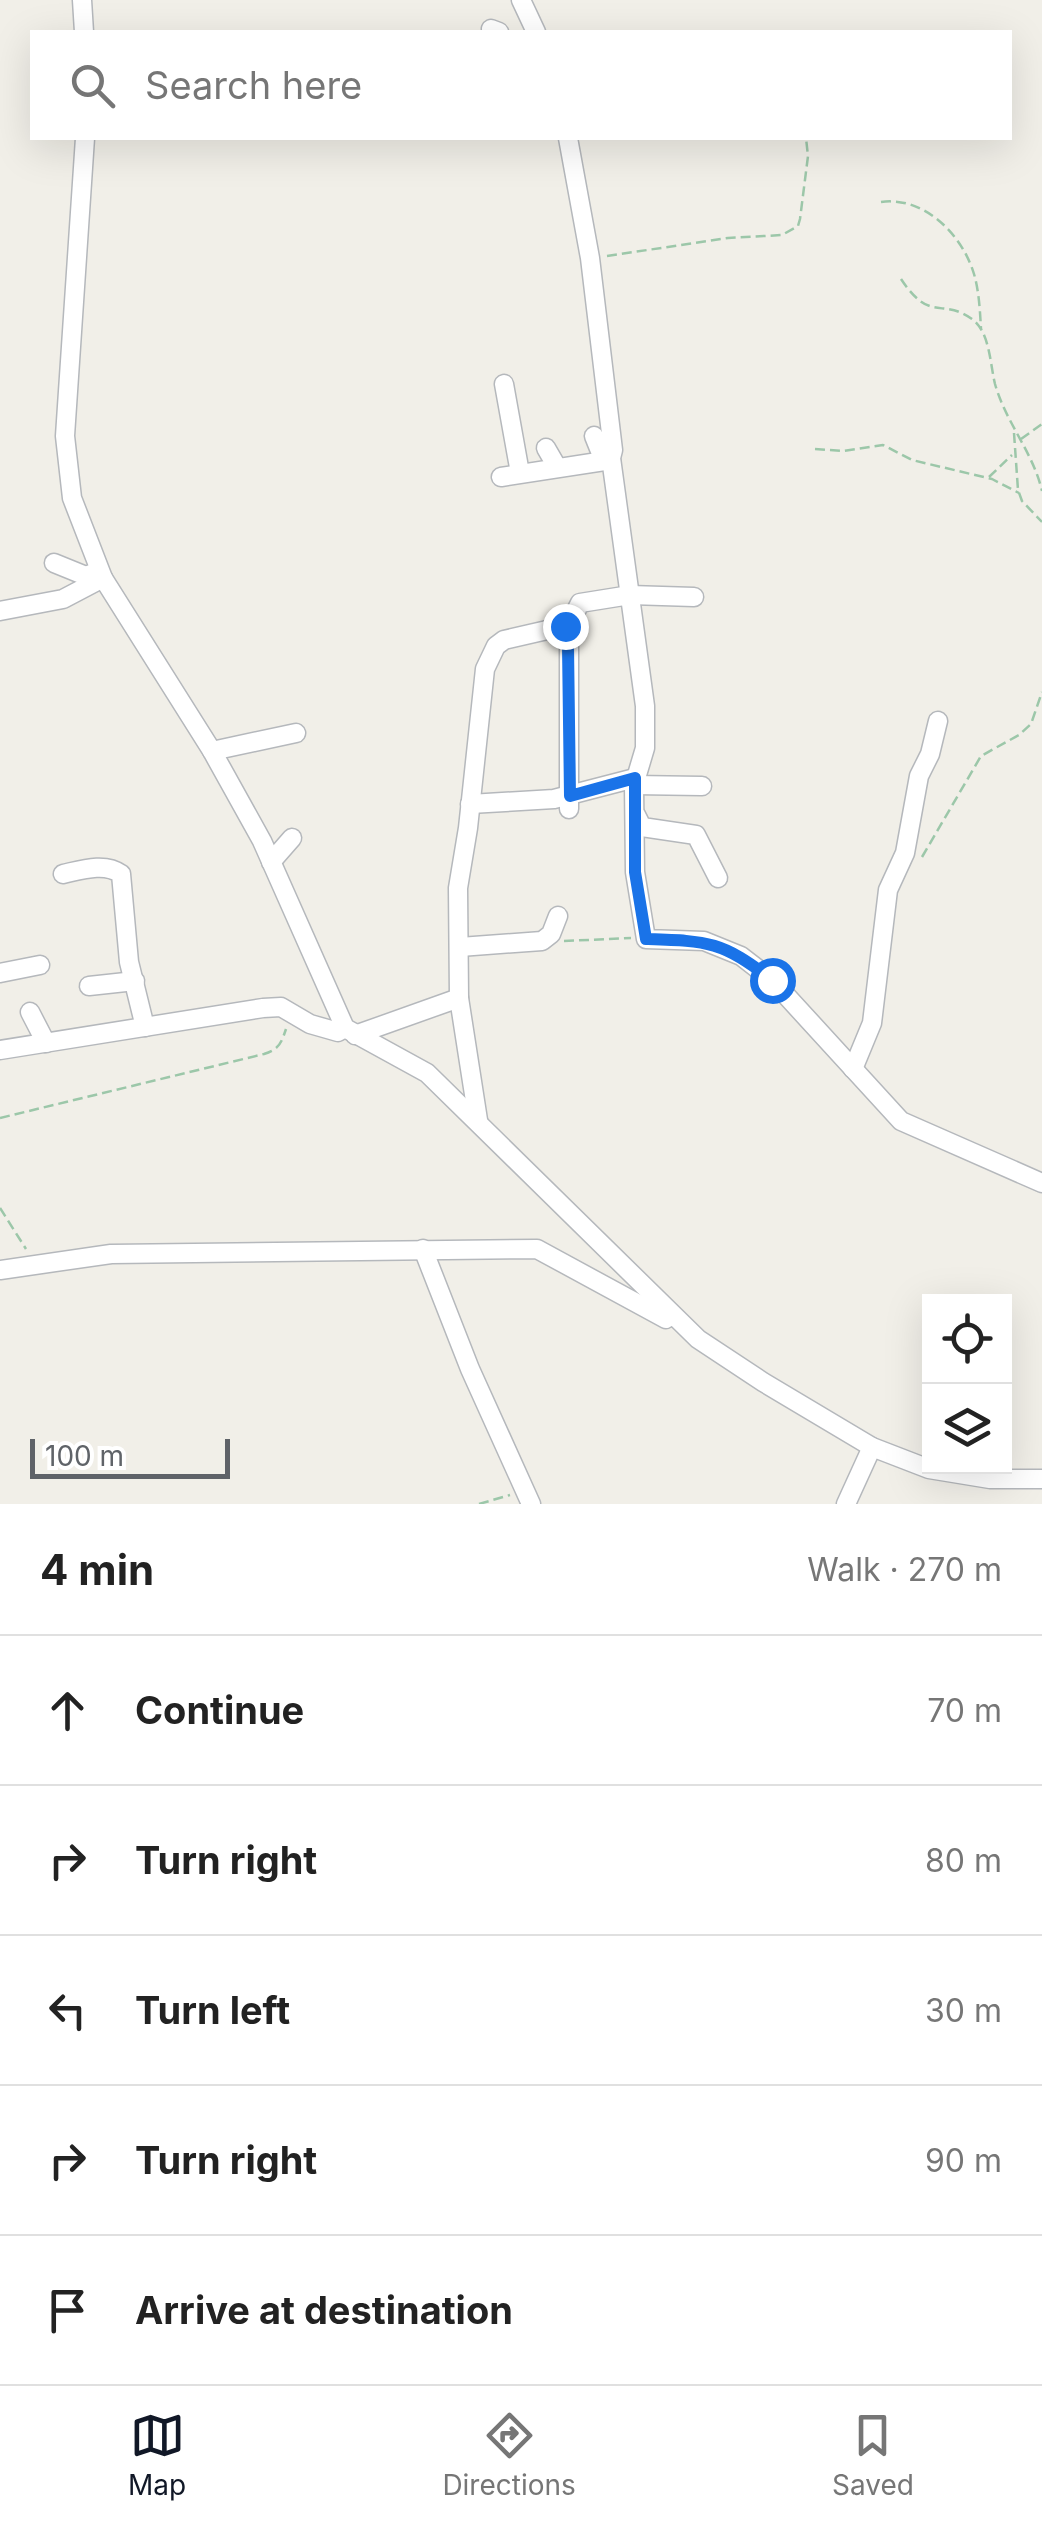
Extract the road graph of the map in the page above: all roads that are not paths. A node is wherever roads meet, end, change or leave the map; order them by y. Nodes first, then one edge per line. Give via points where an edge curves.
1 (82, 0) edge
2 (521, 0) edge
3 (84, 30) edge
4 (535, 30) edge
5 (84, 140) edge
6 (568, 140) edge
7 (504, 384) dead end
8 (594, 436) dead end
9 (546, 448) dead end
10 (608, 460) junction
11 (557, 468) junction
12 (54, 563) dead end
13 (101, 574) junction
14 (630, 595) junction
15 (694, 597) dead end
16 (0, 611) edge
17 (565, 626) junction
18 (938, 721) dead end
19 (296, 733) dead end
20 (212, 751) junction
21 (635, 782) junction
22 (702, 786) dead end
23 (569, 802) junction
24 (470, 804) junction
25 (636, 814) junction
26 (292, 838) dead end
27 (272, 862) junction
28 (63, 874) dead end
29 (718, 878) dead end
30 (558, 916) dead end
31 (460, 947) junction
32 (40, 965) dead end
33 (0, 972) edge
34 (135, 981) junction
35 (90, 986) dead end
36 (460, 998) junction
37 (30, 1012) dead end
38 (145, 1027) junction
39 (350, 1031) junction
40 (46, 1043) junction
41 (0, 1050) edge
42 (853, 1069) junction
43 (478, 1120) junction
44 (1042, 1183) edge
45 (423, 1249) junction
46 (0, 1270) edge
47 (698, 1339) junction
48 (872, 1447) junction
49 (1042, 1479) edge
50 (529, 1499) edge
51 (846, 1504) edge

1 - 3 street
2 - 4 street
5 - 13 street via 66,468
6 - 10 street via 614,450
7 - 11 street via 511,475
8 - 10 street
9 - 11 street
10 - 11 street
10 - 14 street
12 - 13 street via 86,576
13 - 16 street via 63,599
13 - 20 street
14 - 15 street
14 - 17 street via 580,603
14 - 21 street via 645,706 646,748
17 - 23 street
17 - 24 street via 496,646 485,669
18 - 42 street via 919,776 905,853 888,890 872,1024
19 - 20 street
20 - 27 street
21 - 22 street
21 - 23 street
21 - 25 street
23 - 24 street
24 - 31 street via 458,888
25 - 29 street via 642,827 696,834
25 - 42 street via 635,872 646,938 704,941 741,956 772,980
26 - 27 street
27 - 39 street
28 - 34 street via 92,868 120,874
30 - 31 street via 548,938 534,943
31 - 36 street
32 - 33 street
34 - 35 street
34 - 38 street
36 - 39 street
36 - 43 street
37 - 40 street
38 - 39 street via 281,1007 310,1024
38 - 40 street
39 - 43 street via 427,1073
40 - 41 street
42 - 44 street via 901,1121
43 - 47 street
45 - 46 street via 111,1254
45 - 47 street via 537,1250
45 - 50 street
47 - 48 street
48 - 49 street via 929,1469
48 - 51 street

